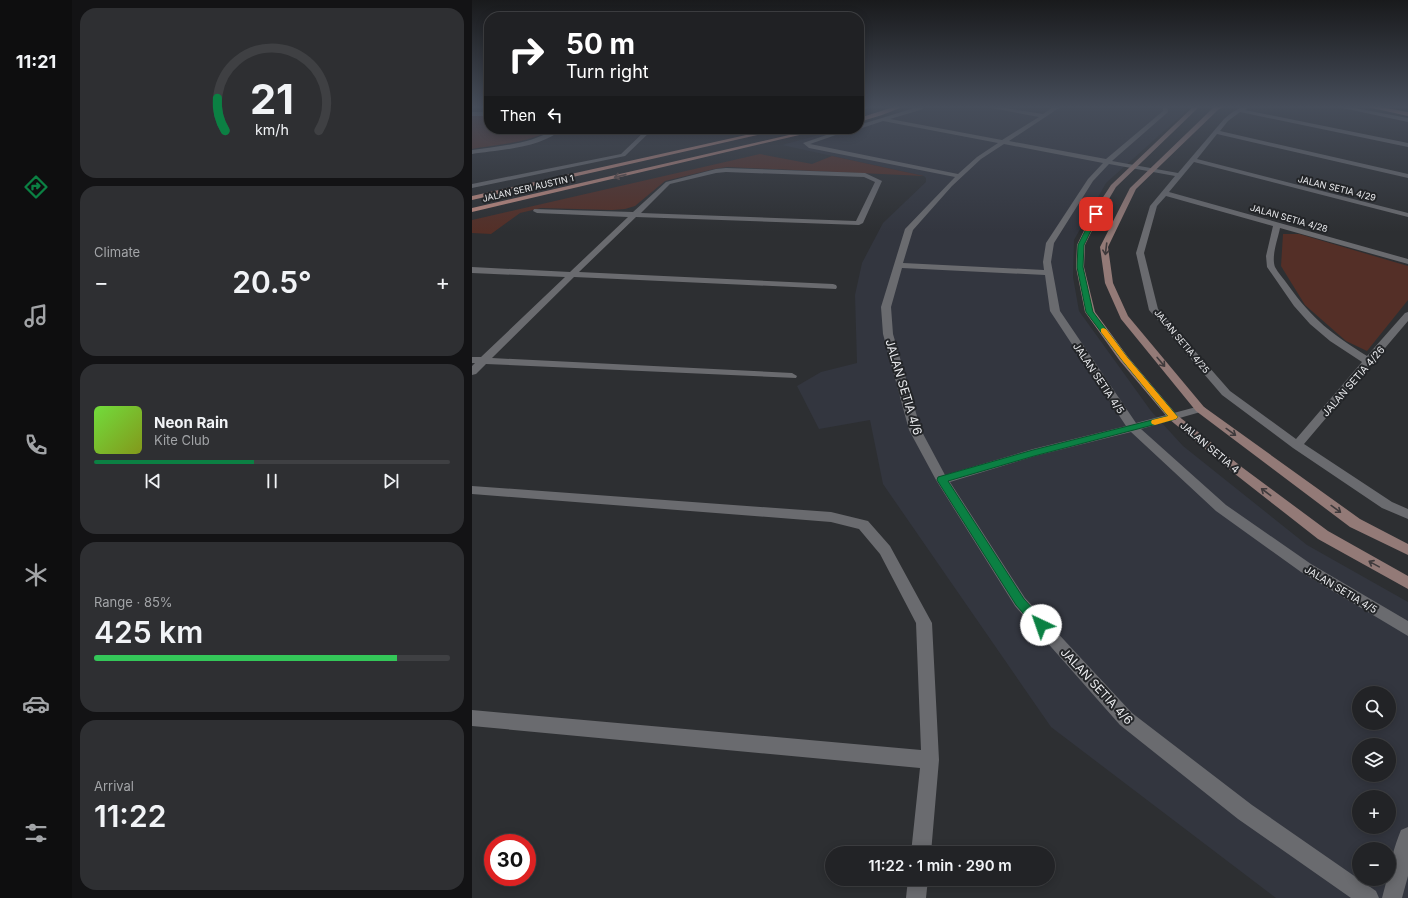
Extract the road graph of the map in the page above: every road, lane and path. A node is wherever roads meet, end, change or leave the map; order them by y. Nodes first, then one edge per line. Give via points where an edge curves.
1 (493, 148) edge
2 (631, 148) edge
3 (696, 148) edge
4 (740, 148) edge
5 (818, 148) edge
6 (995, 148) edge
7 (1036, 148) edge
8 (1123, 148) edge
9 (1153, 148) edge
10 (1174, 148) edge
11 (1203, 148) edge
12 (1285, 148) edge
13 (472, 152) edge
14 (1193, 160) junction
15 (1108, 161) junction
16 (1134, 166) junction
17 (1152, 169) junction
18 (1180, 175) junction
19 (959, 176) junction
20 (1408, 176) edge
21 (472, 186) edge
22 (1164, 193) junction
23 (472, 198) edge
24 (472, 210) edge
25 (537, 211) dead end
26 (636, 214) junction
27 (1408, 215) edge
28 (1277, 225) junction
29 (1408, 262) edge
30 (899, 265) junction
31 (472, 270) edge
32 (1049, 272) junction
33 (572, 275) junction
34 (834, 287) dead end
35 (1408, 315) edge
36 (472, 360) edge
37 (484, 360) junction
38 (1370, 362) junction
39 (472, 372) edge
40 (792, 376) dead end
41 (1200, 409) junction
42 (1173, 417) junction
43 (1133, 428) junction
44 (1297, 445) junction
45 (942, 480) junction
46 (472, 490) edge
47 (1408, 514) edge
48 (1408, 550) edge
49 (1408, 583) edge
50 (1408, 629) edge
51 (472, 718) edge
52 (930, 760) junction
53 (1408, 836) edge
54 (922, 846) edge
55 (917, 886) edge
56 (916, 898) edge
57 (1370, 898) edge
58 (1392, 898) edge

1 - 13 street
2 - 21 street via 623,155
3 - 23 main road, JALAN SERI AUSTIN 1
4 -> 24 main road, JALAN SERI AUSTIN 1
5 - 19 street
6 - 19 street
7 - 15 street
8 - 15 street, JALAN SETIA 4/5
9 - 16 street, JALAN SETIA 4
10 - 17 street
11 - 14 street, JALAN SETIA 4/25
12 - 20 street
14 - 18 street, JALAN SETIA 4/25
14 - 27 street, JALAN SETIA 4/29
15 - 16 street
15 - 32 street, JALAN SETIA 4/5 via 1090,180 1050,243 1047,262
16 - 17 street
16 - 42 street, JALAN SETIA 4 via 1113,186 1096,214 1081,245 1080,267 1090,312 1124,359
17 - 18 street
17 -> 41 street via 1133,188 1104,247 1109,283 1124,317
18 - 22 street, JALAN SETIA 4/25
19 - 30 street via 909,229
22 - 28 street, JALAN SETIA 4/28
22 - 44 street, JALAN SETIA 4/25 via 1154,206 1140,254 1154,310 1226,393
25 - 26 street
26 - 26 street via 859,223 879,181 865,175 716,171 668,183
26 - 33 street
28 - 29 street, JALAN SETIA 4/28
28 - 38 street via 1270,256 1271,267 1313,322 1333,339
30 - 32 street
30 - 45 street, JALAN SETIA 4/6 via 886,306 888,334 915,430
31 - 33 street
32 - 43 street, JALAN SETIA 4/5 via 1055,311
33 - 34 street
33 - 37 street
35 - 38 street, JALAN SETIA 4/26
36 - 37 street
37 - 39 street
37 - 40 street
38 - 44 street, JALAN SETIA 4/26
41 - 42 street
41 -> 48 street via 1355,523
42 - 43 street
49 -> 42 street, JALAN SETIA 4 via 1323,535
43 - 45 street
43 - 50 street, JALAN SETIA 4/5 via 1221,508 1306,568
44 - 47 street, JALAN SETIA 4/25 via 1387,506
45 - 57 street, JALAN SETIA 4/6 via 1020,602 1126,719 1245,812
46 - 52 street via 831,517 863,525 885,550 924,623
51 - 52 street
52 - 54 street
53 - 58 street
55 - 56 street

